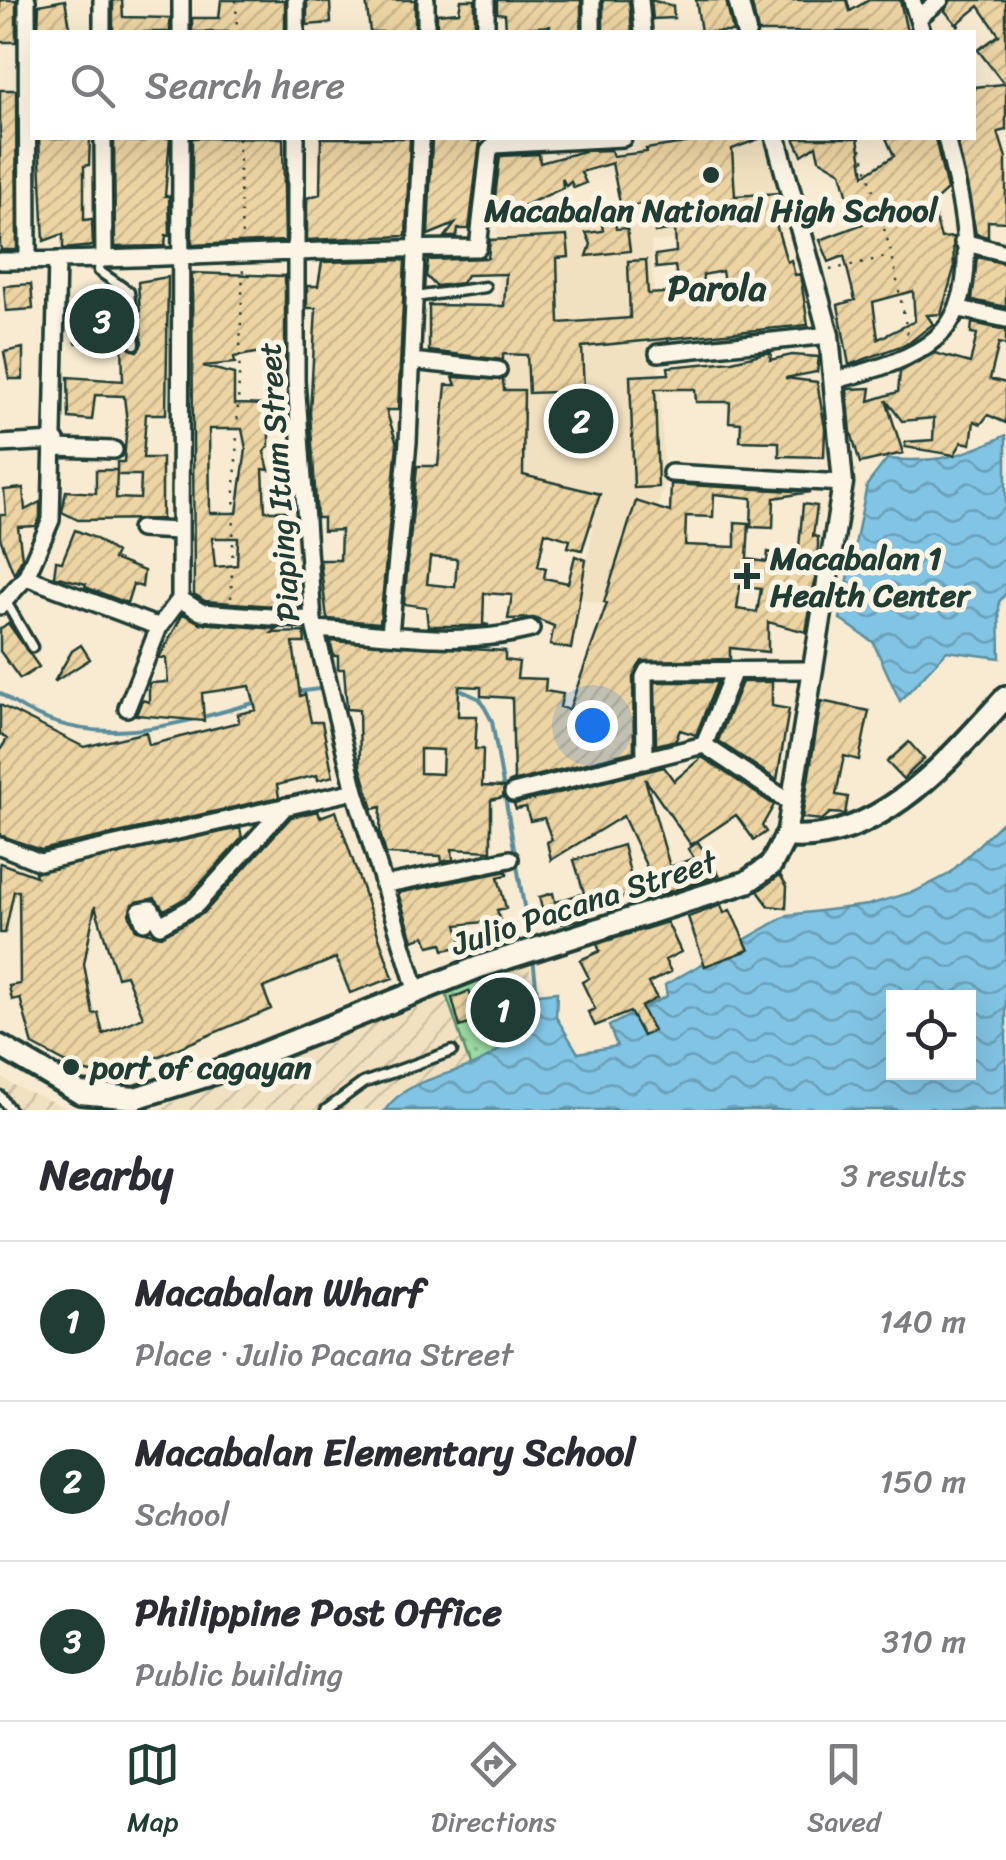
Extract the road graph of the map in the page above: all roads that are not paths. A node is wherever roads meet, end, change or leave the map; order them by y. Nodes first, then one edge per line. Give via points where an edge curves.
1 (27, 0) edge
2 (102, 0) edge
3 (181, 0) edge
4 (296, 0) edge
5 (426, 0) edge
6 (486, 0) edge
7 (592, 0) edge
8 (640, 0) edge
9 (738, 0) edge
10 (912, 0) edge
11 (940, 0) edge
12 (920, 26) edge
13 (102, 30) edge
14 (181, 30) edge
15 (296, 30) edge
16 (426, 30) edge
17 (486, 30) edge
18 (592, 30) edge
19 (642, 30) edge
20 (746, 30) edge
21 (30, 75) edge
22 (103, 140) edge
23 (181, 140) edge
24 (296, 140) edge
25 (420, 140) edge
26 (553, 140) edge
27 (777, 140) edge
28 (946, 140) edge
29 (489, 144) edge
30 (963, 242) junction
31 (415, 245) junction
32 (1006, 253) edge
33 (296, 255) junction
34 (180, 256) junction
35 (102, 258) junction
36 (56, 260) junction
37 (0, 261) edge
38 (28, 261) junction
39 (485, 287) dead end
40 (415, 298) junction
41 (960, 309) junction
42 (1006, 319) edge
43 (829, 335) junction
44 (135, 344) dead end
45 (658, 354) dead end
46 (411, 360) junction
47 (498, 370) dead end
48 (836, 380) junction
49 (0, 444) edge
50 (56, 444) junction
51 (114, 450) dead end
52 (671, 473) dead end
53 (843, 483) junction
54 (140, 529) dead end
55 (178, 531) junction
56 (26, 577) junction
57 (180, 599) junction
58 (3, 604) edge
59 (314, 624) junction
60 (159, 627) junction
61 (531, 630) dead end
62 (390, 634) junction
63 (32, 647) dead end
64 (813, 670) junction
65 (733, 673) junction
66 (1006, 698) edge
67 (128, 708) dead end
68 (704, 746) junction
69 (645, 761) junction
70 (355, 791) junction
71 (513, 793) dead end
72 (791, 802) junction
73 (287, 805) junction
74 (786, 836) junction
75 (0, 846) edge
76 (510, 859) dead end
77 (382, 885) junction
78 (144, 922) dead end
79 (416, 989) junction
80 (0, 1046) edge
81 (452, 1051) dead end
82 (0, 1096) edge
83 (10, 1110) edge
84 (326, 1110) edge

1 - 21 street
2 - 13 street
3 - 14 street
4 - 15 street
5 - 16 street
6 - 17 street
7 - 18 street
8 - 19 street
9 - 20 street
10 - 12 street
11 - 12 street
21 - 38 street
22 - 35 street
23 - 34 street
24 - 33 street, Piaping Itum Street
25 - 31 street
26 - 29 street
27 - 43 street
28 - 30 street
29 - 31 street via 480,247
30 - 32 street
30 - 41 street
31 - 33 street
31 - 40 street
33 - 34 street
33 - 59 street, Piaping Itum Street via 296,380
34 - 35 street
34 - 55 street
35 - 36 street
35 - 44 lane via 104,279 130,292
36 - 38 street
36 - 50 street
37 - 38 street
39 - 40 lane
40 - 46 street
41 - 42 street
41 - 48 street via 936,339 912,354
43 - 45 street
43 - 48 street
46 - 47 street
46 - 62 street
48 - 53 street
49 - 50 street
50 - 51 street
50 - 56 street via 52,520
52 - 53 street
53 - 64 street
54 - 55 street
55 - 57 street
56 - 58 street
56 - 60 street
57 - 59 street via 201,612
57 - 60 street
58 - 63 lane
59 - 62 street
59 - 70 street, Piaping Itum Street
60 - 67 street
61 - 62 street via 480,639
64 - 65 street
64 - 72 street
65 - 68 street
65 - 69 street via 647,671
66 - 74 main road via 884,812 831,834
68 - 69 street
68 - 72 street
69 - 71 street
70 - 73 street
70 - 77 street, Piaping Itum Street
72 - 74 street
73 - 75 street via 40,862
73 - 78 street via 196,905 160,925 151,910 140,911
74 - 79 main road, Julio Pacana Street via 770,865 732,888
76 - 77 street
77 - 79 street, Piaping Itum Street
79 - 80 main road, Julio Pacana Street via 206,1076 135,1098 80,1092
81 - 84 lane via 363,1083
82 - 83 lane

